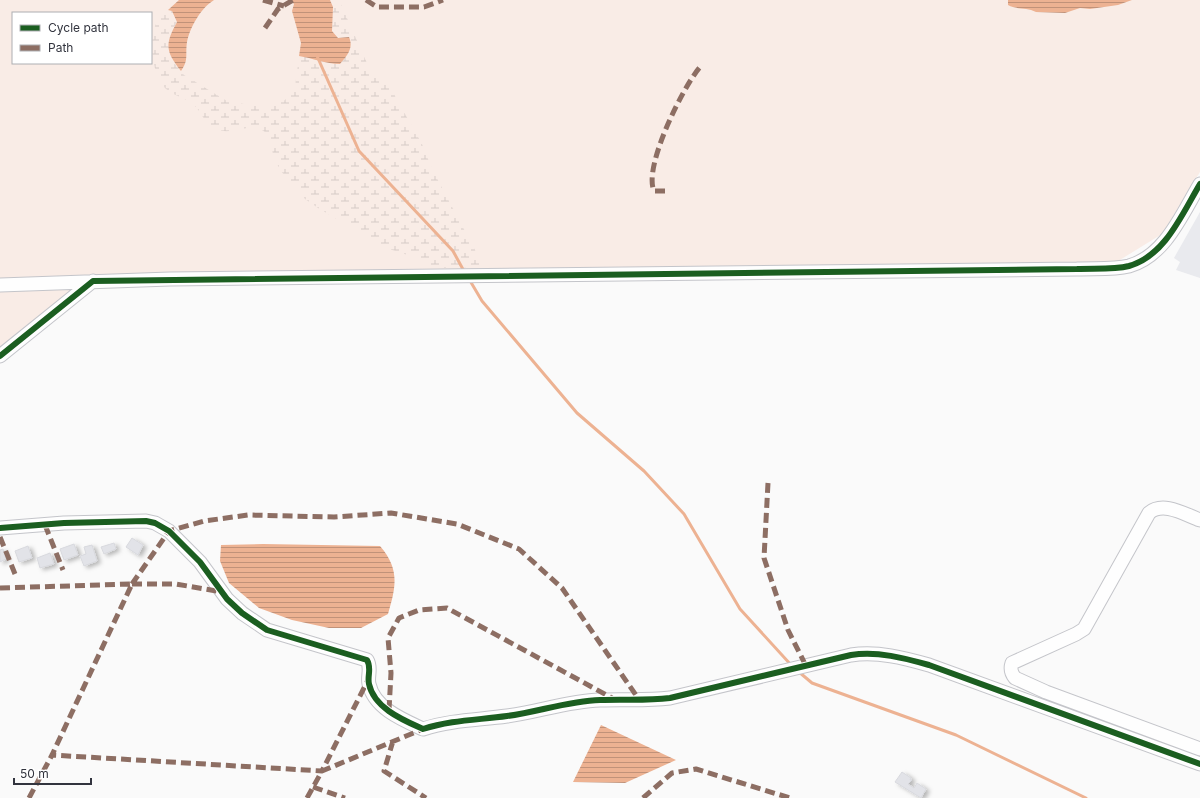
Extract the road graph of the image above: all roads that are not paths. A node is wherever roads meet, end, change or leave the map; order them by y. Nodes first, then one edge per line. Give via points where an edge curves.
1 (1200, 184) edge
2 (1196, 201) edge
3 (93, 281) junction
4 (0, 285) edge
5 (0, 356) edge
6 (1200, 520) edge
7 (0, 528) edge
8 (1200, 748) edge
9 (1200, 764) edge

1 - 2 street
2 - 3 street via 1163,244 1145,258 1127,266 1077,269
3 - 4 street
3 - 5 street
6 - 8 street via 1162,506 1153,509 1120,562 1084,629 1012,662 1011,666 1012,675 1029,685
7 - 9 street via 146,521 163,527 200,562 227,599 252,621 267,630 368,660 368,680 373,695 399,719 423,729 438,724 507,716 581,701 670,698 863,653 910,659

